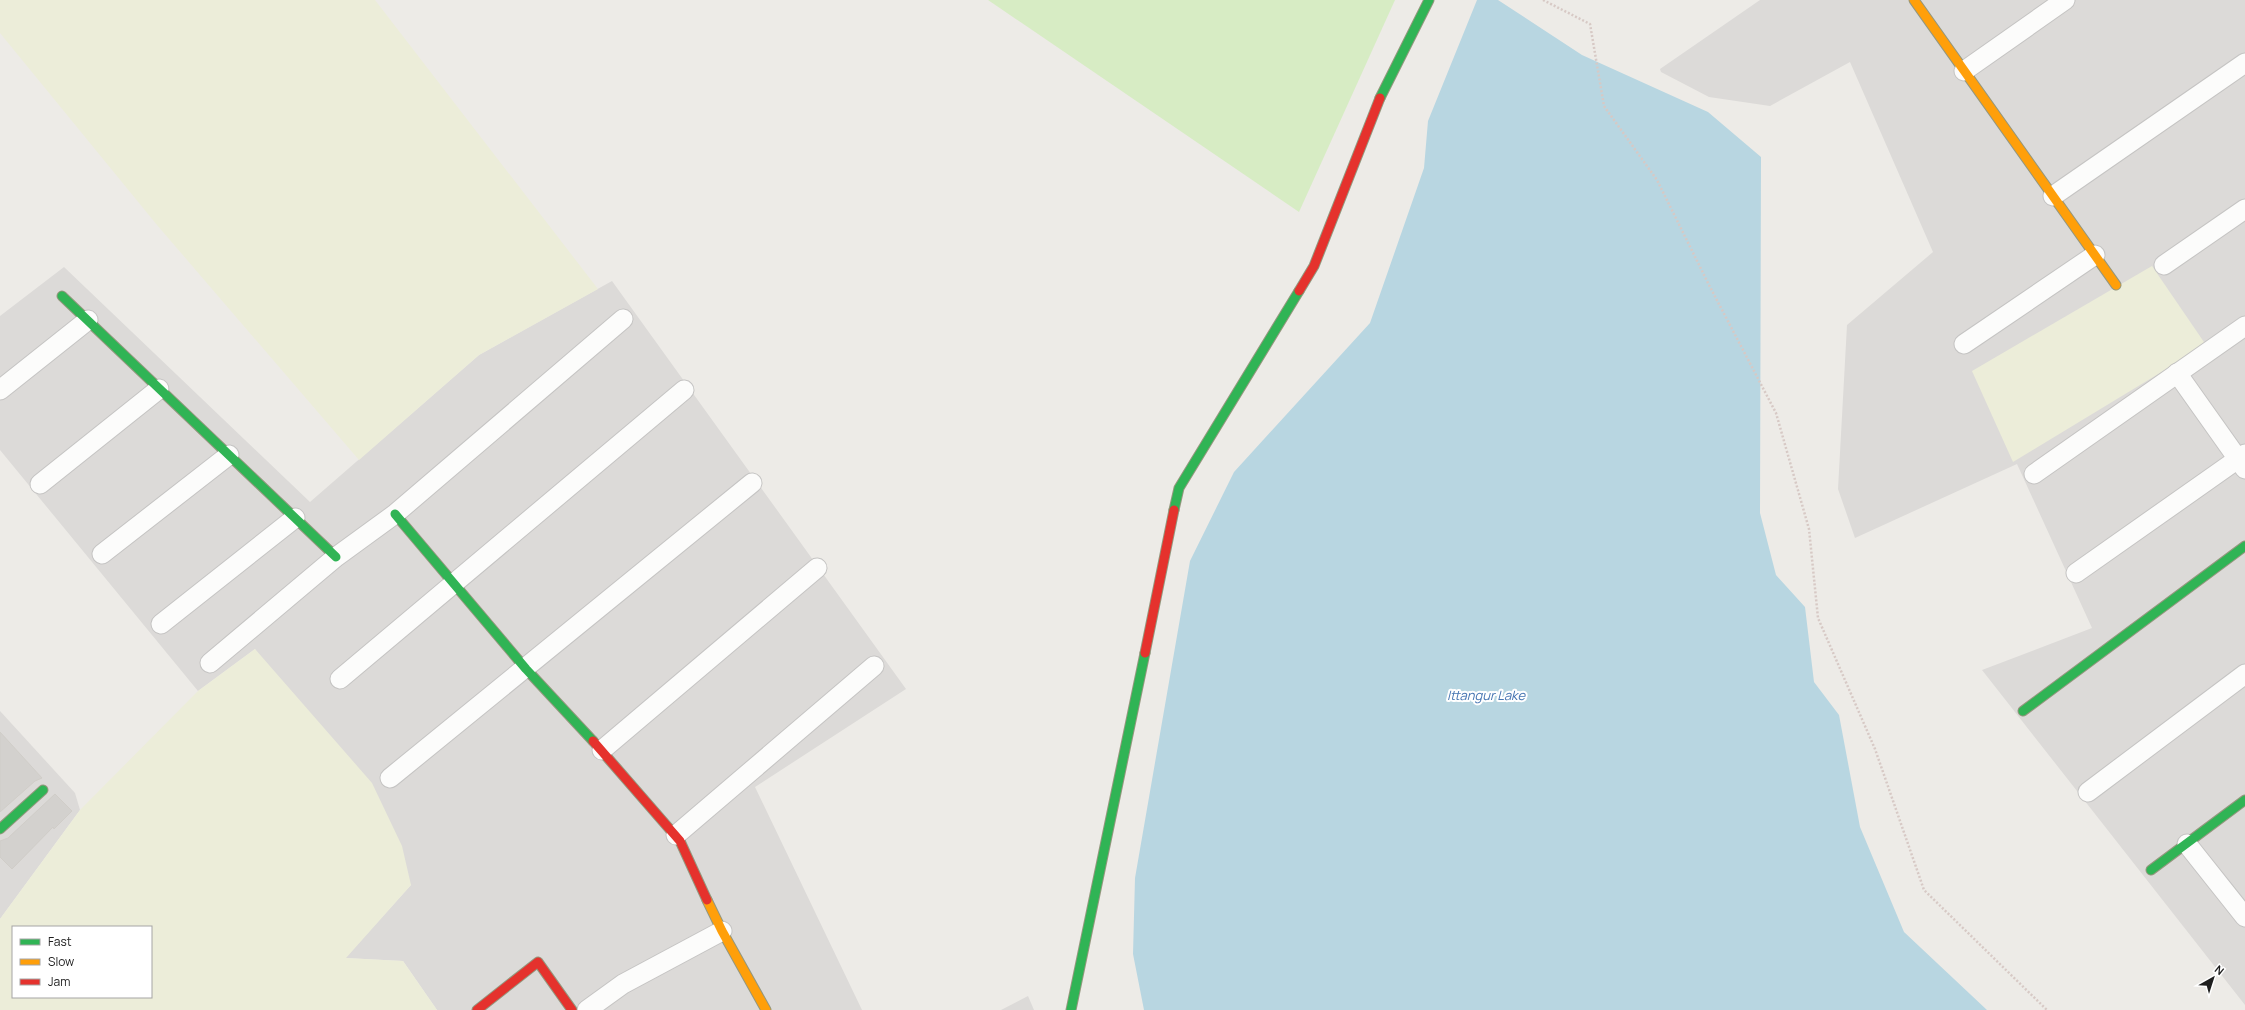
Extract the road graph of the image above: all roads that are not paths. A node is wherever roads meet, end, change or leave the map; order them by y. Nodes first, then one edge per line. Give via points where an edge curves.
1 (1429, 0) edge
2 (1914, 0) edge
3 (2065, 0) edge
4 (2245, 63) edge
5 (1964, 71) junction
6 (2053, 196) junction
7 (2245, 209) edge
8 (2095, 255) junction
9 (2164, 265) dead end
10 (2116, 285) dead end
11 (62, 296) dead end
12 (623, 319) dead end
13 (88, 320) junction
14 (2245, 326) edge
15 (1964, 344) dead end
16 (2177, 373) junction
17 (160, 389) junction
18 (0, 390) edge
19 (684, 390) dead end
20 (229, 455) junction
21 (2243, 461) edge
22 (2034, 474) dead end
23 (752, 483) dead end
24 (40, 484) dead end
25 (395, 514) junction
26 (295, 518) junction
27 (2245, 546) edge
28 (102, 554) dead end
29 (336, 557) junction
30 (817, 568) dead end
31 (2076, 573) dead end
32 (452, 584) junction
33 (162, 624) dead end
34 (210, 663) dead end
35 (874, 666) dead end
36 (526, 669) junction
37 (2245, 674) edge
38 (340, 679) dead end
39 (2023, 711) dead end
40 (602, 750) junction
41 (390, 778) dead end
42 (43, 790) dead end
43 (2088, 792) dead end
44 (2245, 800) edge
45 (0, 829) edge
46 (676, 836) junction
47 (2187, 844) junction
48 (2151, 870) dead end
49 (2245, 917) edge
50 (722, 931) junction
51 (477, 1010) edge
52 (572, 1010) edge
53 (587, 1010) edge
54 (766, 1010) edge
55 (1071, 1010) edge

1 - 55 street via 1374,110 1314,266 1179,488
2 - 5 street
3 - 5 street
4 - 6 street
5 - 6 street
6 - 8 street
7 - 9 street
8 - 10 street
8 - 15 street
11 - 13 street
12 - 25 street
13 - 17 street
13 - 18 street
14 - 16 street
16 - 21 street
16 - 22 street
17 - 20 street
17 - 24 street
19 - 32 street
20 - 26 street
20 - 28 street
21 - 31 street
23 - 36 street
25 - 29 street
25 - 32 street
26 - 29 street
26 - 33 street
27 - 39 street
29 - 34 street
30 - 40 street
32 - 36 street
32 - 38 street
35 - 46 street
36 - 40 street
36 - 41 street
37 - 43 street
40 - 46 street
42 - 45 street
44 - 47 street
46 - 50 street
47 - 48 street
47 - 49 street
50 - 53 street via 622,984
50 - 54 street
51 - 52 street via 538,962

